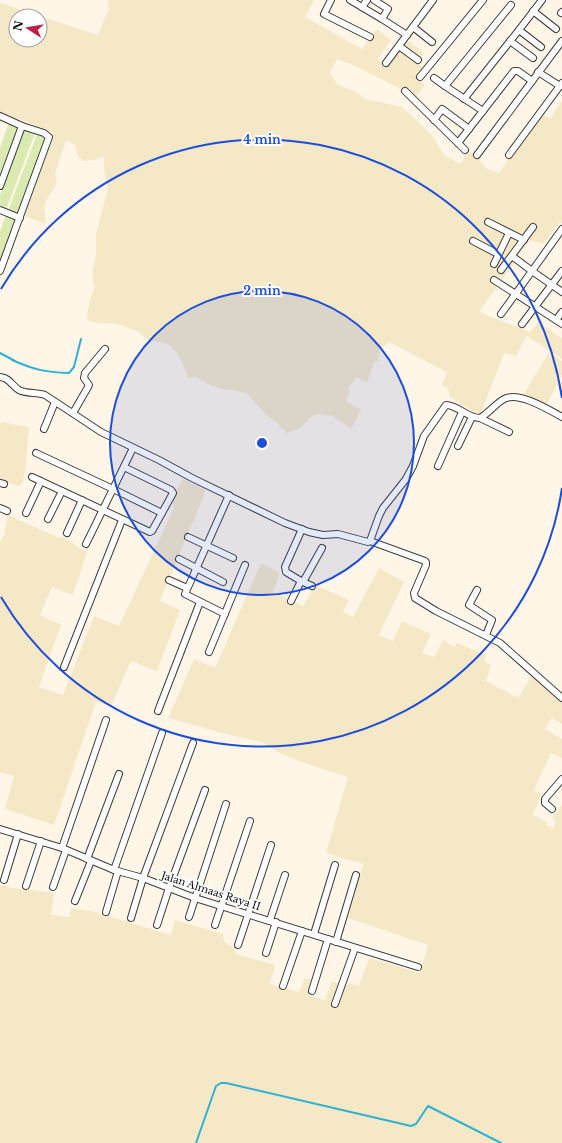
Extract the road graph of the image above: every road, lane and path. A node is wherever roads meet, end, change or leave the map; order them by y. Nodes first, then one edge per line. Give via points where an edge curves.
1 (331, 0) edge
2 (350, 0) edge
3 (367, 0) edge
4 (374, 0) edge
5 (433, 0) edge
6 (483, 0) edge
7 (542, 0) edge
8 (511, 5) dead end
9 (362, 7) junction
10 (533, 11) junction
11 (382, 18) junction
12 (413, 27) junction
13 (556, 29) dead end
14 (519, 30) junction
15 (407, 35) junction
16 (370, 38) dead end
17 (510, 41) junction
18 (562, 41) edge
19 (432, 42) dead end
20 (399, 46) junction
21 (541, 47) dead end
22 (533, 58) dead end
23 (418, 60) dead end
24 (386, 63) dead end
25 (538, 72) junction
26 (420, 77) dead end
27 (434, 78) dead end
28 (532, 81) junction
29 (561, 84) edge
30 (445, 86) junction
31 (405, 91) dead end
32 (464, 99) junction
33 (483, 111) junction
34 (0, 116) edge
35 (434, 120) junction
36 (22, 126) junction
37 (469, 130) junction
38 (458, 143) junction
39 (465, 150) dead end
40 (477, 155) dead end
41 (510, 155) dead end
42 (0, 186) edge
43 (0, 210) edge
44 (20, 218) junction
45 (488, 222) dead end
46 (533, 227) dead end
47 (562, 229) edge
48 (509, 233) junction
49 (524, 240) junction
50 (473, 242) dead end
51 (498, 254) junction
52 (512, 256) junction
53 (494, 264) dead end
54 (501, 270) dead end
55 (0, 271) edge
56 (532, 271) junction
57 (562, 271) edge
58 (494, 280) dead end
59 (552, 285) junction
60 (562, 292) edge
61 (516, 294) junction
62 (535, 307) junction
63 (562, 312) edge
64 (501, 314) dead end
65 (559, 322) edge
66 (522, 324) dead end
67 (105, 349) dead end
68 (0, 378) edge
69 (55, 402) junction
70 (462, 412) junction
71 (73, 413) junction
72 (472, 417) junction
73 (562, 417) edge
74 (480, 418) junction
75 (44, 429) dead end
76 (508, 432) dead end
77 (458, 446) dead end
78 (133, 448) junction
79 (36, 454) dead end
80 (438, 466) dead end
81 (124, 467) junction
82 (32, 477) dead end
83 (41, 481) junction
84 (113, 489) junction
85 (62, 490) junction
86 (229, 495) junction
87 (82, 500) junction
88 (0, 508) edge
89 (103, 510) junction
90 (7, 511) dead end
91 (26, 513) dead end
92 (162, 513) junction
93 (48, 519) dead end
94 (122, 520) junction
95 (302, 529) junction
96 (67, 533) dead end
97 (188, 537) dead end
98 (370, 541) junction
99 (86, 544) dead end
100 (207, 544) junction
101 (322, 548) dead end
102 (233, 558) dead end
103 (179, 559) dead end
104 (245, 565) dead end
105 (196, 568) junction
106 (169, 580) dead end
107 (302, 581) junction
108 (223, 582) dead end
109 (312, 586) dead end
110 (187, 588) junction
111 (477, 590) dead end
112 (291, 601) dead end
113 (200, 602) junction
114 (225, 614) junction
115 (486, 635) junction
116 (209, 652) dead end
117 (64, 667) dead end
118 (562, 698) edge
119 (158, 711) dead end
120 (106, 720) dead end
121 (162, 733) dead end
122 (193, 743) dead end
123 (119, 774) dead end
124 (562, 779) edge
125 (205, 790) dead end
126 (226, 804) dead end
127 (552, 809) dead end
128 (250, 821) dead end
129 (0, 829) edge
130 (18, 834) junction
131 (41, 841) junction
132 (271, 845) dead end
133 (64, 849) junction
134 (89, 860) junction
135 (335, 865) dead end
136 (116, 870) junction
137 (285, 875) dead end
138 (356, 875) dead end
139 (143, 878) junction
140 (4, 880) dead end
141 (26, 886) dead end
142 (53, 887) dead end
143 (169, 888) junction
144 (195, 898) junction
145 (75, 901) dead end
146 (222, 905) junction
147 (106, 912) dead end
148 (247, 913) junction
149 (189, 917) dead end
150 (131, 918) dead end
151 (273, 921) junction
152 (157, 925) dead end
153 (215, 925) dead end
154 (302, 931) junction
155 (314, 934) junction
156 (328, 939) junction
157 (336, 942) junction
158 (238, 945) dead end
159 (355, 948) junction
160 (266, 953) dead end
161 (418, 967) dead end
162 (284, 986) dead end
163 (312, 991) dead end
164 (335, 1004) dead end

1 - 16 street via 324,14
2 - 9 street
3 - 9 street
4 - 11 street via 388,9
5 - 12 street
6 - 26 street
7 - 10 street
8 - 30 street
9 - 11 street
10 - 13 street
10 - 14 street
11 - 15 street
12 - 15 street
12 - 19 street
14 - 17 street
14 - 21 street
15 - 20 street
17 - 22 street
17 - 32 street
18 - 25 street
20 - 23 street
20 - 24 street
25 - 28 street
25 - 29 street
27 - 30 street
28 - 33 street via 514,71
28 - 40 street
29 - 41 street
30 - 32 street
31 - 35 street
32 - 33 street
33 - 37 street
34 - 36 street
35 - 37 street via 442,109
35 - 38 street
36 - 42 street
36 - 44 street via 49,137
37 - 38 street
38 - 39 street
43 - 44 street
44 - 55 street
45 - 48 street
46 - 49 street
47 - 56 street
48 - 49 street
48 - 51 street
49 - 52 street
50 - 51 street
51 - 53 street
52 - 54 street
52 - 56 street
56 - 59 street
56 - 61 street
57 - 59 street
58 - 61 street
59 - 60 street
59 - 62 street
61 - 62 street
61 - 64 street
62 - 65 street
62 - 66 street
63 - 65 street
67 - 71 street via 85,373 84,378 89,385
68 - 69 street via 10,380 21,391 38,392
69 - 71 street
69 - 75 street
70 - 72 street
70 - 80 street
70 - 98 street via 446,405 428,429 409,473 383,508
71 - 78 street via 101,432
72 - 74 street
72 - 77 street
73 - 74 street via 522,398 514,397 505,399
74 - 76 street
78 - 81 street
78 - 86 street
79 - 84 street
81 - 84 street
81 - 92 street via 171,490 172,496
82 - 83 street
83 - 85 street
83 - 91 street
84 - 89 street
84 - 92 street
85 - 87 street
85 - 93 street
86 - 95 street
86 - 100 street
87 - 89 street
87 - 96 street
88 - 90 street
89 - 94 street
89 - 99 street
92 - 94 street via 150,532
94 - 117 street
95 - 98 street via 322,535 338,534
95 - 107 street via 285,570
97 - 100 street
98 - 115 street via 425,561 426,565 414,598
100 - 102 street
100 - 105 street
101 - 107 street
103 - 105 street
104 - 114 street
105 - 108 street
105 - 110 street
106 - 110 street
107 - 109 street
107 - 112 street
110 - 113 street via 185,594
111 - 115 street via 469,605 493,620
113 - 114 street
113 - 119 street
114 - 116 street
115 - 118 street via 508,649
120 - 133 street
121 - 136 street
122 - 139 street
123 - 134 street
124 - 127 street via 546,799 545,803
125 - 143 street
126 - 144 street
128 - 146 street
129 - 130 street, Jalan Almaas Raya II
130 - 131 street, Jalan Almaas Raya II
130 - 140 street
131 - 133 street, Jalan Almaas Raya II
131 - 141 street
132 - 148 street
133 - 134 street, Jalan Almaas Raya II
133 - 142 street
134 - 136 street, Jalan Almaas Raya II
134 - 145 street
135 - 155 street
136 - 139 street, Jalan Almaas Raya II
136 - 147 street
137 - 151 street
138 - 157 street
139 - 143 street, Jalan Almaas Raya II
139 - 150 street
143 - 144 street, Jalan Almaas Raya II
143 - 152 street
144 - 146 street, Jalan Almaas Raya II
144 - 149 street
146 - 148 street, Jalan Almaas Raya II
146 - 153 street
148 - 151 street, Jalan Almaas Raya II
148 - 158 street
151 - 154 street, Jalan Almaas Raya II
151 - 160 street
154 - 155 street, Jalan Almaas Raya II
154 - 162 street
155 - 156 street, Jalan Almaas Raya II
156 - 157 street, Jalan Almaas Raya II
156 - 163 street
157 - 159 street, Jalan Almaas Raya II
159 - 161 street, Jalan Almaas Raya II
159 - 164 street

